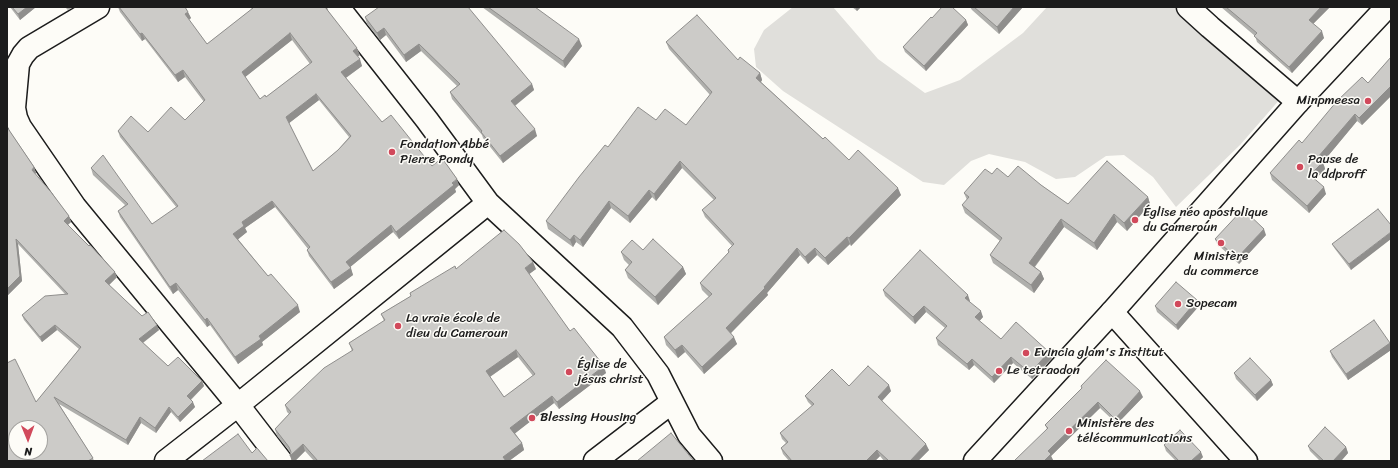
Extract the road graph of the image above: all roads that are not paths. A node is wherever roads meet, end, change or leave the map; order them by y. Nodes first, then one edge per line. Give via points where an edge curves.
1 (98, 7) edge
2 (338, 7) edge
3 (1188, 7) edge
4 (1387, 7) edge
5 (1298, 102) junction
6 (488, 203) junction
7 (1112, 312) junction
8 (672, 402) junction
9 (238, 405) junction
10 (166, 461) edge
11 (281, 461) edge
12 (595, 461) edge
13 (711, 461) edge
14 (975, 461) edge
15 (1246, 461) edge

1 - 9 street via 29,48 23,55 18,64 14,108 16,118 20,128 75,207
2 - 6 street via 427,120
3 - 5 street
4 - 5 street
5 - 7 street
6 - 8 street via 622,327 658,374
6 - 9 street
7 - 14 street
7 - 15 street
8 - 12 street
8 - 13 street via 689,435
9 - 10 street
9 - 11 street

